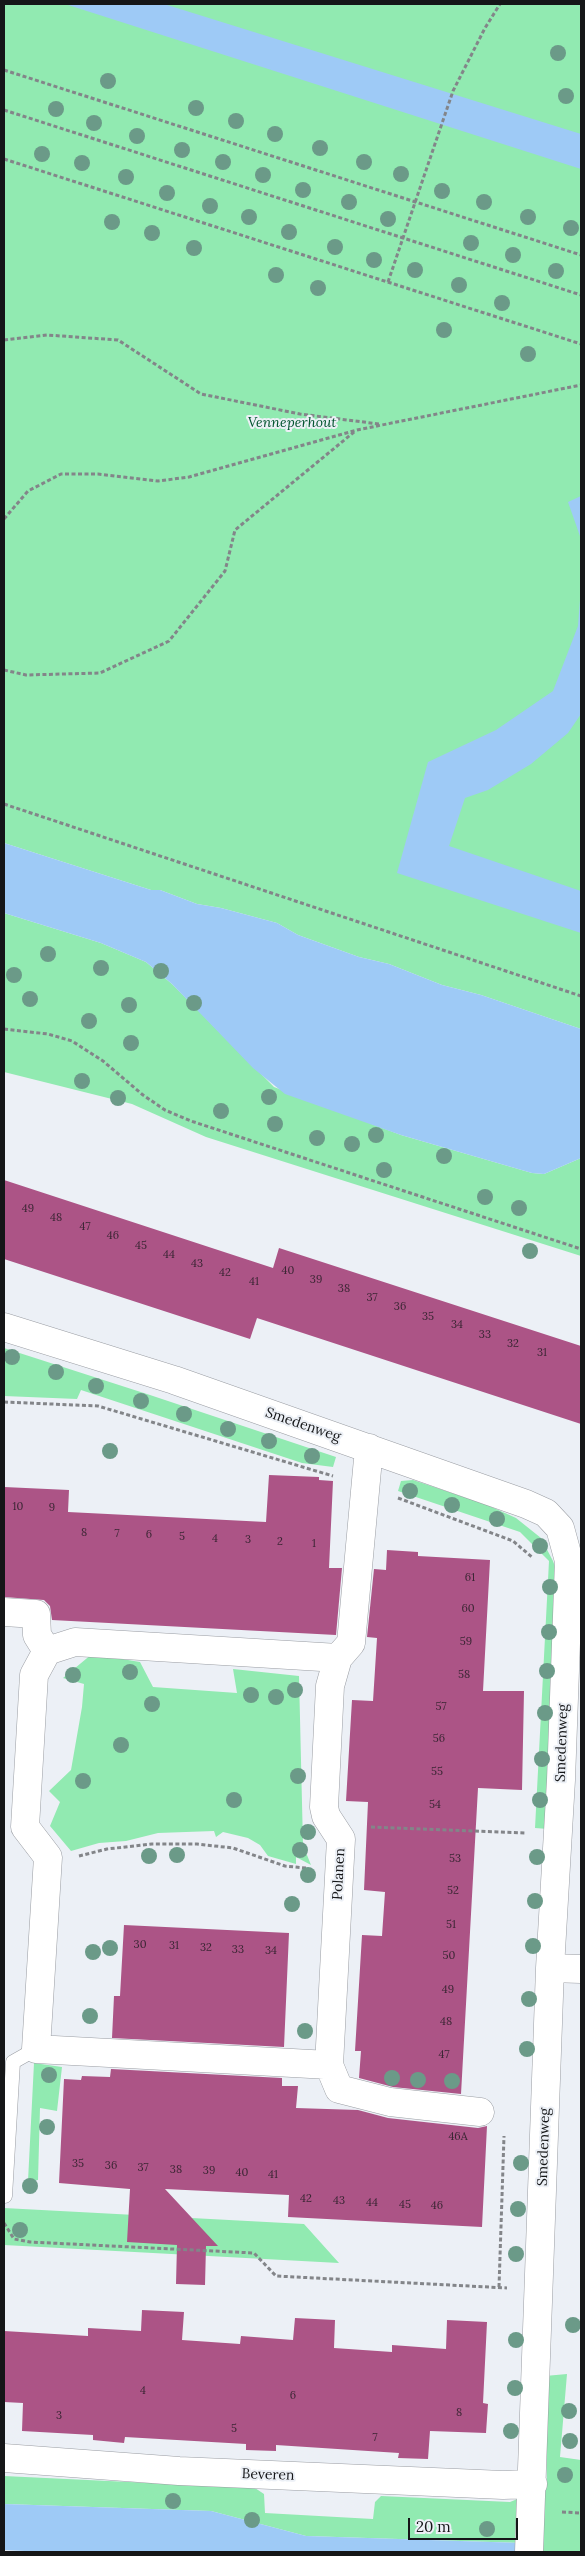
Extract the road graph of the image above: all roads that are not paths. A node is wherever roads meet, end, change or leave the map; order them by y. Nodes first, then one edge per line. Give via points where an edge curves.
1 (4, 1327) edge
2 (368, 1448) junction
3 (4, 1612) edge
4 (47, 1651) junction
5 (338, 1658) junction
6 (571, 1742) edge
7 (550, 1968) junction
8 (581, 1969) edge
9 (36, 2049) junction
10 (329, 2065) junction
11 (480, 2112) dead end
12 (5, 2196) dead end
13 (4, 2458) edge
14 (533, 2484) junction
15 (529, 2552) edge

1 - 2 street, Smedenweg via 174,1380
2 - 5 street, Polanen via 352,1643
2 - 6 street, Smedenweg via 526,1504 546,1513 560,1528 569,1562
3 - 4 street via 36,1614 37,1635
4 - 5 street via 75,1642
4 - 9 street via 34,1675 25,1827 48,1857
5 - 10 street, Polanen via 330,1686 324,1807 340,1839
6 - 7 street, Smedenweg via 558,1836
7 - 8 street
7 - 14 street, Smedenweg
9 - 10 street
9 - 12 lane via 13,2062
10 - 11 street, Polanen via 339,2089 390,2102
13 - 14 street, Beveren via 179,2471
14 - 15 street, Smedenweg

